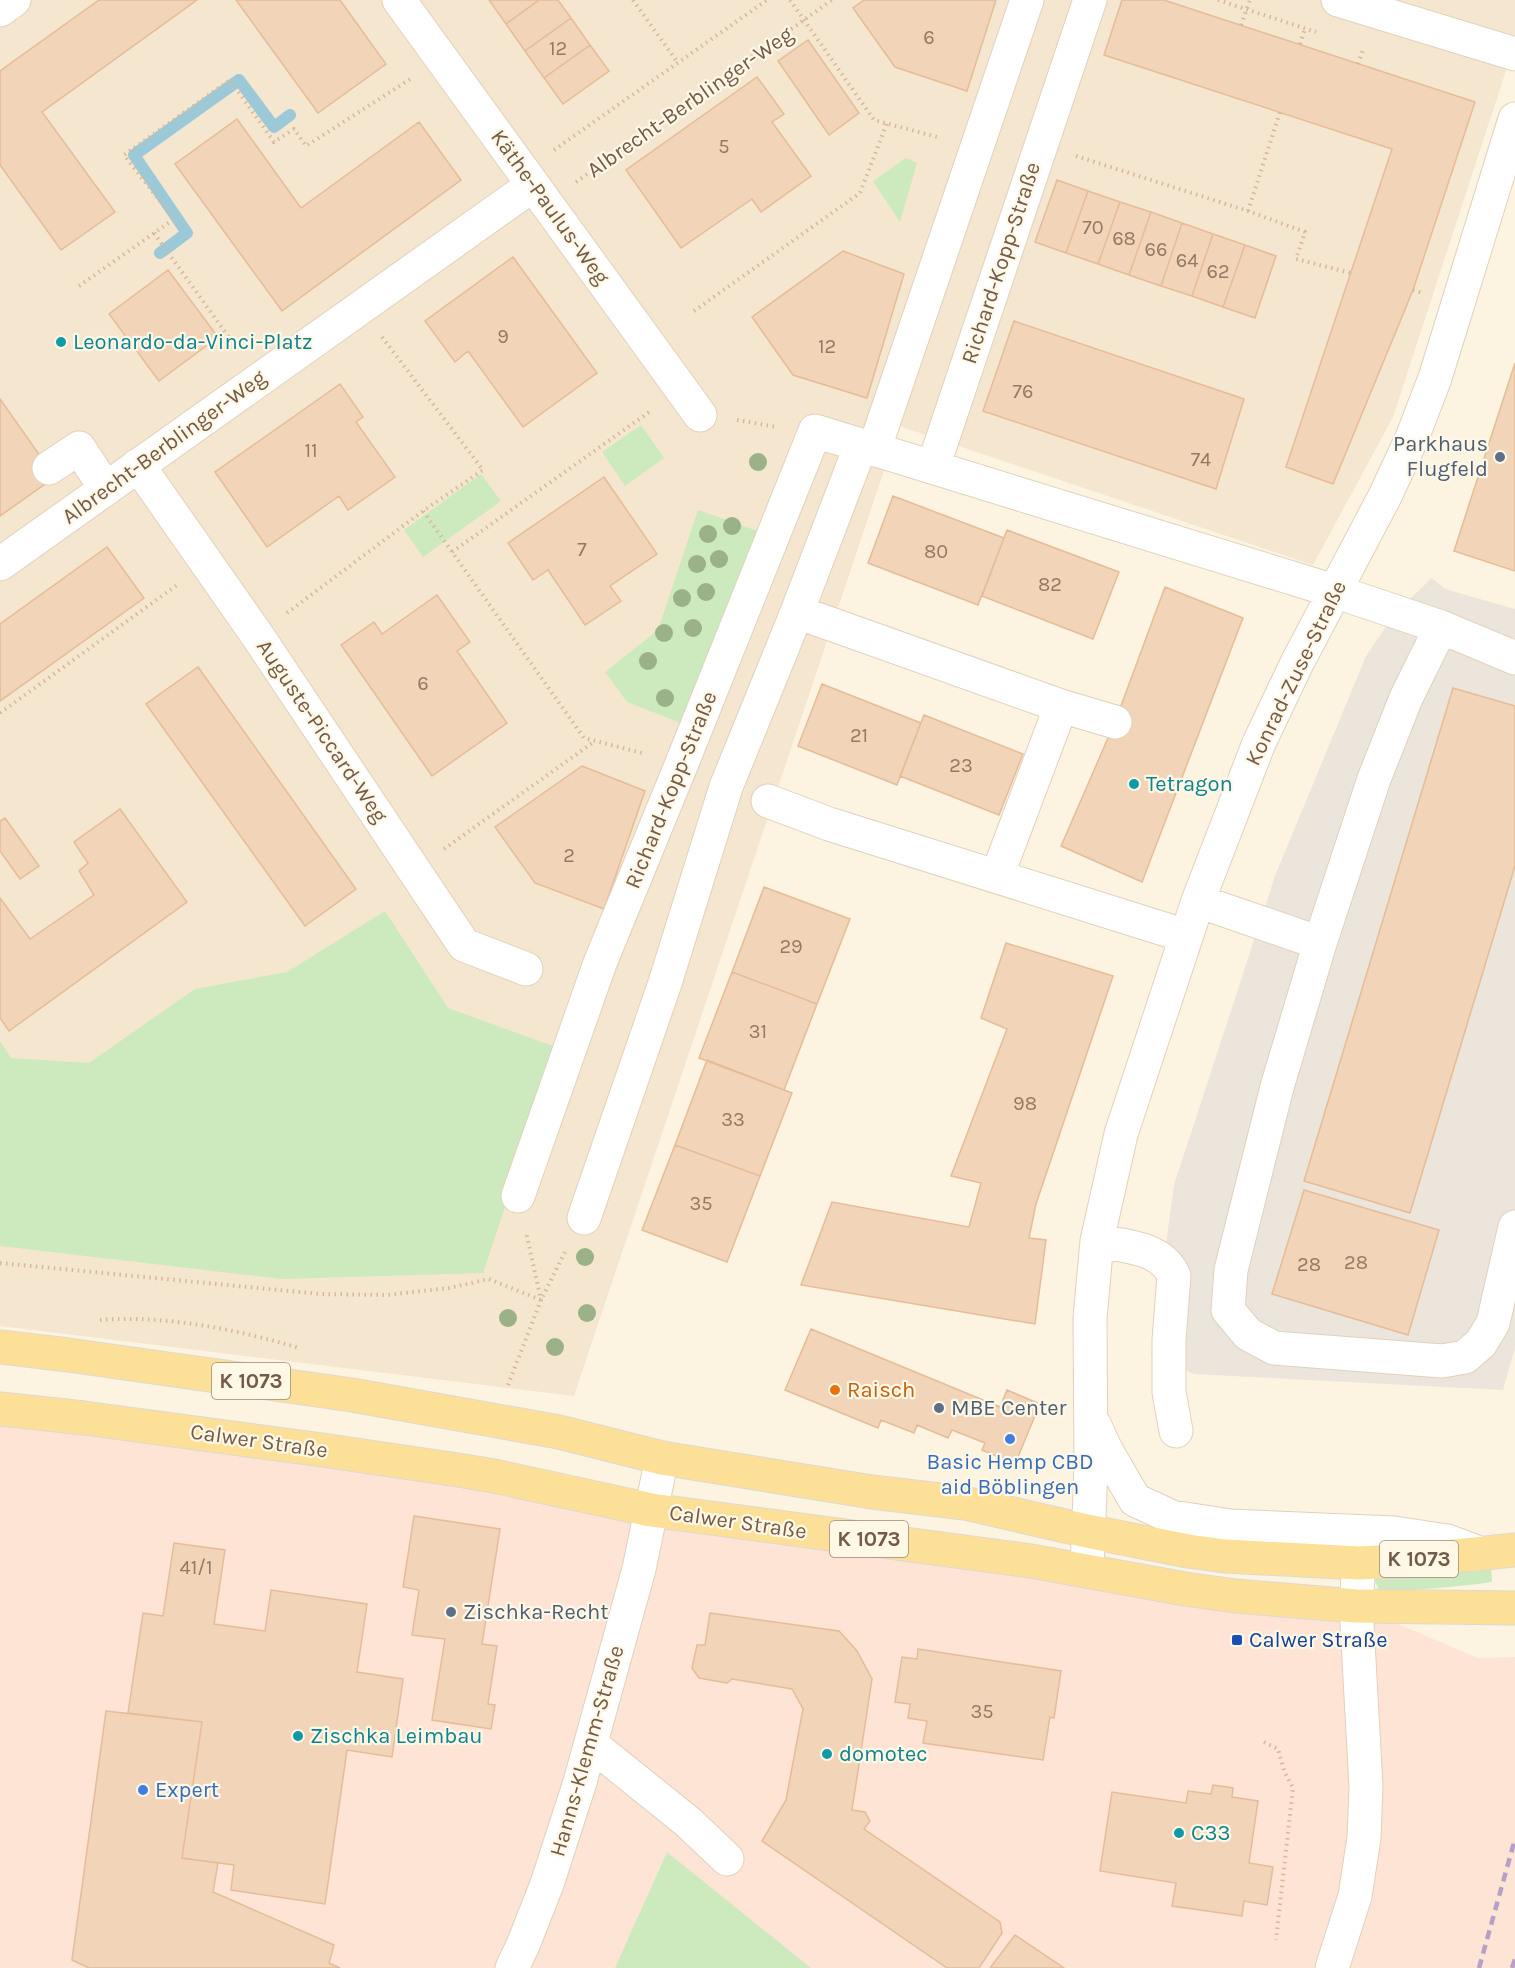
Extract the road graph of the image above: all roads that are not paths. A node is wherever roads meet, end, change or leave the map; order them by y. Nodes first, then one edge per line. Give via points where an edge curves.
1 (14, 0) edge
2 (399, 0) edge
3 (1027, 0) edge
4 (1090, 0) edge
5 (1338, 0) edge
6 (0, 10) edge
7 (1515, 54) edge
8 (1515, 119) edge
9 (540, 194) junction
10 (700, 415) road end
11 (868, 448) junction
12 (138, 465) junction
13 (933, 467) junction
14 (49, 468) dead end
15 (106, 489) junction
16 (0, 564) edge
17 (1334, 591) junction
18 (797, 612) junction
19 (1442, 627) junction
20 (1515, 658) edge
21 (1061, 706) junction
22 (1115, 722) dead end
23 (768, 801) dead end
24 (997, 876) junction
25 (1198, 901) junction
26 (1186, 936) junction
27 (1320, 943) junction
28 (526, 969) dead end
29 (518, 1196) road end
30 (584, 1218) road end
31 (1515, 1227) edge
32 (1097, 1241) junction
33 (0, 1347) edge
34 (0, 1409) edge
35 (1090, 1414) junction
36 (1176, 1431) dead end
37 (662, 1458) junction
38 (651, 1510) junction
39 (1088, 1531) junction
40 (1515, 1550) edge
41 (1479, 1553) junction
42 (1359, 1563) junction
43 (1087, 1570) junction
44 (1356, 1606) junction
45 (1515, 1608) edge
46 (591, 1744) junction
47 (727, 1859) dead end
48 (512, 1968) edge
49 (1332, 1968) edge

1 - 6 street
2 - 9 street, Käthe-Paulus-Weg
3 - 11 street
4 - 13 street, Richard-Kopp-Straße
5 - 7 street
8 - 17 street, Konrad-Zuse-Straße via 1435,378 1412,438
9 - 10 street, Käthe-Paulus-Weg
9 - 12 street, Albrecht-Berblinger-Weg via 360,308
11 - 13 street
11 - 18 street
11 - 29 street, Richard-Kopp-Straße via 815,431 600,963
12 - 15 street, Albrecht-Berblinger-Weg
12 - 28 street, Auguste-Piccard-Weg via 464,945
13 - 17 street
14 - 15 street via 79,448
15 - 16 street, Albrecht-Berblinger-Weg
17 - 19 street
17 - 25 street, Konrad-Zuse-Straße via 1259,743
18 - 21 street
18 - 30 street via 726,787 665,982
19 - 20 street
19 - 27 street via 1406,698 1374,779
21 - 22 street
21 - 24 street
23 - 24 street
24 - 26 street
25 - 26 street, Konrad-Zuse-Straße
25 - 27 street
26 - 32 street, Konrad-Zuse-Straße via 1121,1134
27 - 31 street via 1277,1087 1231,1270 1228,1310 1248,1334 1274,1348 1442,1361 1465,1357 1481,1343 1493,1323
32 - 35 street, Konrad-Zuse-Straße via 1090,1318
32 - 36 street via 1141,1250 1170,1266 1174,1276 1169,1392
33 - 37 main road, K 1073 via 352,1395 559,1432
34 - 38 main road, Calwer Straße / K 1073 via 458,1470
35 - 39 street, Konrad-Zuse-Straße
35 - 41 street, Konrad-Zuse-Straße via 1135,1500 1172,1517 1231,1526 1394,1533 1447,1541
37 - 38 street, Hanns-Klemm-Straße
37 - 39 main road, K 1073 via 965,1503
38 - 43 main road, Calwer Straße / K 1073
38 - 46 street, Hanns-Klemm-Straße via 639,1569
39 - 42 main road, K 1073 via 1225,1556
39 - 43 street, Konrad-Zuse-Straße
40 - 41 main road, K 1073
41 - 42 main road, K 1073
42 - 44 street
43 - 44 main road, Calwer Straße / K 1073 via 1195,1591
44 - 45 main road, Calwer Straße / K 1073
44 - 49 street via 1366,1786 1364,1838 1355,1896
46 - 47 street via 688,1822
46 - 48 street, Hanns-Klemm-Straße via 547,1884

